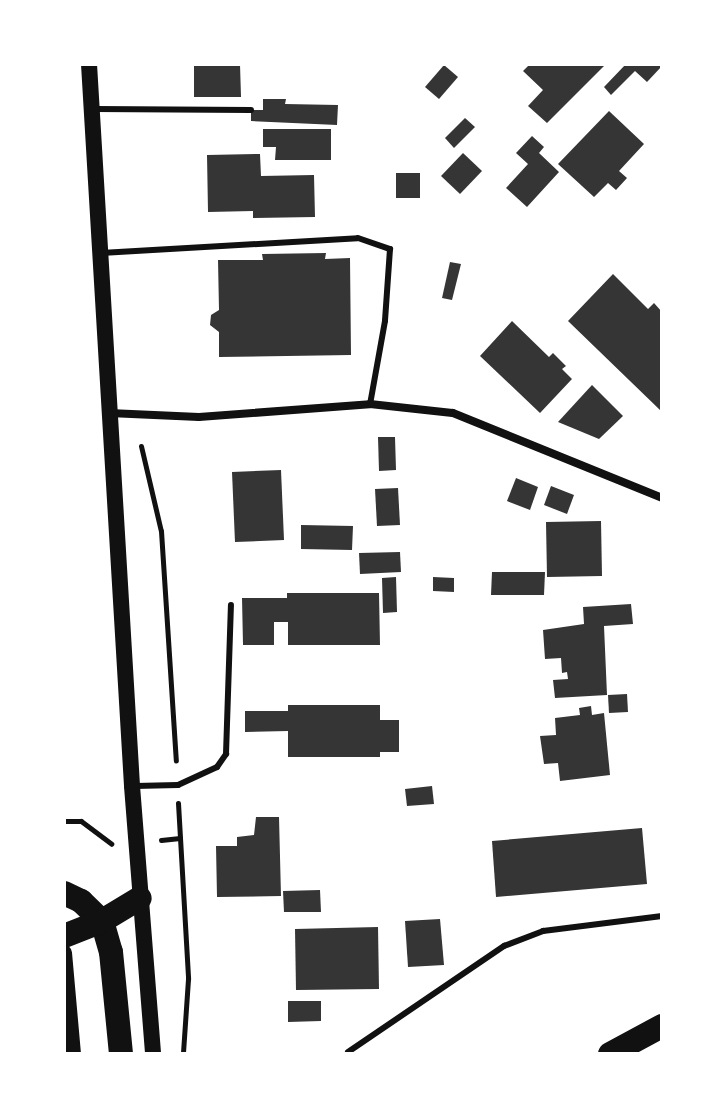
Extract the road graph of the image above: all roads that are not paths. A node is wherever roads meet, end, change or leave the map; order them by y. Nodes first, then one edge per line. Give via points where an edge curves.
1 (89, 64) edge
2 (91, 110) junction
3 (251, 110) dead end
4 (99, 253) junction
5 (370, 404) junction
6 (108, 413) junction
7 (662, 498) edge
8 (231, 605) dead end
9 (132, 786) junction
10 (64, 893) edge
11 (140, 898) junction
12 (662, 916) edge
13 (102, 921) junction
14 (64, 936) edge
15 (64, 953) edge
16 (662, 1026) edge
17 (348, 1052) dead end
18 (73, 1054) edge
19 (121, 1054) edge
20 (153, 1054) edge
21 (610, 1054) edge

1 - 2 main road
2 - 3 lane
2 - 4 main road
4 - 5 lane via 358,238 390,249 385,321
4 - 6 main road
5 - 6 street via 199,417
5 - 7 street via 453,413
6 - 9 main road
8 - 9 lane via 226,754 217,767 178,785
9 - 11 main road
10 - 13 highway
11 - 13 highway
11 - 20 main road
12 - 17 lane via 543,931 504,946
13 - 14 highway
13 - 19 highway via 111,952
15 - 18 main road
16 - 21 highway

